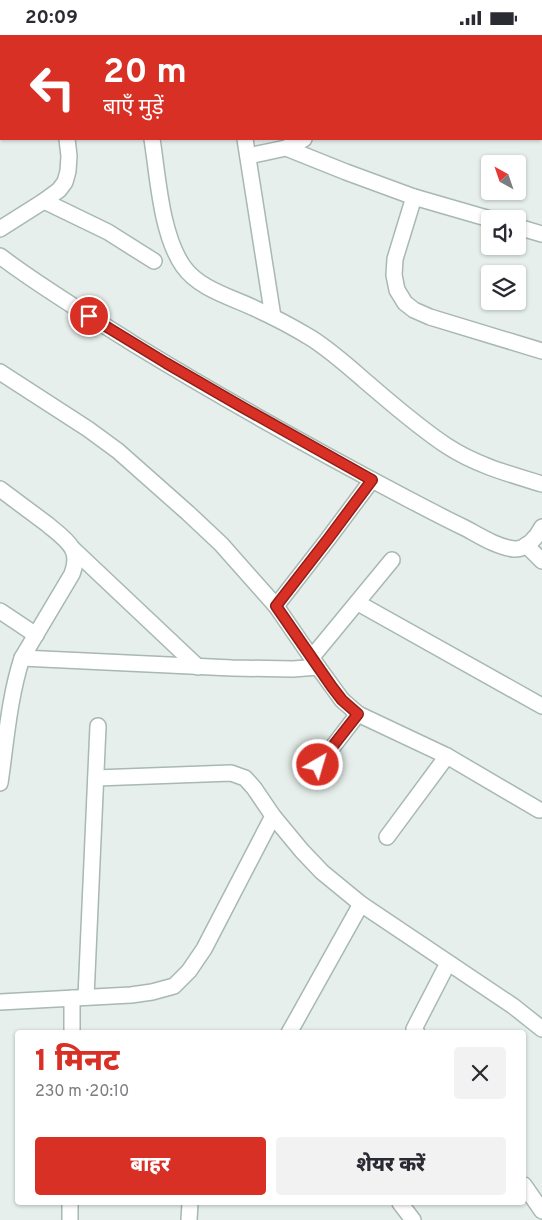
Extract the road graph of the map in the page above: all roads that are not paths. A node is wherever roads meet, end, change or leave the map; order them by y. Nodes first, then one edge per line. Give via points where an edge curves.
1 (67, 140) edge
2 (152, 140) edge
3 (245, 140) edge
4 (302, 140) edge
5 (286, 148) junction
6 (248, 156) junction
7 (414, 197) junction
8 (44, 201) junction
9 (481, 216) edge
10 (0, 229) edge
11 (526, 229) edge
12 (542, 234) edge
13 (0, 256) edge
14 (154, 261) dead end
15 (274, 317) junction
16 (542, 351) edge
17 (0, 372) edge
18 (372, 480) junction
19 (542, 484) edge
20 (0, 489) edge
21 (542, 527) edge
22 (526, 545) junction
23 (72, 549) junction
24 (392, 560) dead end
25 (542, 561) edge
26 (358, 603) junction
27 (276, 606) junction
28 (0, 611) edge
29 (36, 635) junction
30 (22, 658) junction
31 (315, 662) junction
32 (198, 667) junction
33 (542, 707) edge
34 (358, 714) junction
35 (98, 726) dead end
36 (2, 756) edge
37 (446, 757) junction
38 (318, 765) dead end
39 (96, 778) junction
40 (0, 783) edge
41 (541, 808) edge
42 (273, 816) junction
43 (387, 837) dead end
44 (361, 904) junction
45 (448, 963) junction
46 (79, 998) junction
47 (0, 1002) edge
48 (542, 1029) edge
49 (73, 1030) edge
50 (291, 1030) edge
51 (414, 1030) edge
52 (526, 1188) edge
53 (70, 1205) edge
54 (190, 1205) edge
55 (401, 1205) edge
56 (542, 1211) edge
57 (70, 1220) edge
58 (189, 1220) edge
59 (412, 1220) edge

1 - 8 street via 69,156 65,182
2 - 15 street via 166,222 174,249 184,267 214,291
3 - 6 street
4 - 5 street
5 - 6 street
5 - 7 street
6 - 15 street
7 - 9 street
7 - 16 street via 395,259 395,283 405,303 430,317
8 - 10 street
8 - 14 street via 108,232
11 - 12 street
13 - 18 street via 166,363
15 - 19 street via 313,339 449,447 498,471
17 - 27 street via 118,451 221,544
18 - 22 street via 481,537 515,549
18 - 27 street
20 - 23 street via 58,533
21 - 22 street
22 - 25 street
23 - 29 street via 75,567
23 - 32 street
24 - 26 street
26 - 31 street
26 - 33 street
27 - 31 street
28 - 29 street
29 - 30 street
30 - 32 street
30 - 36 street
31 - 32 street via 293,669
31 - 34 street via 342,700
34 - 37 street
34 - 38 street
35 - 39 street
36 - 40 street
37 - 41 street
37 - 43 street
39 - 42 street via 231,773 245,779 254,788
39 - 46 street
42 - 44 street via 322,872
42 - 46 street via 204,949 174,986 131,995
44 - 45 street
44 - 50 street
45 - 48 street
45 - 51 street
46 - 47 street
46 - 49 street
52 - 56 street
53 - 57 street
54 - 58 street
55 - 59 street

